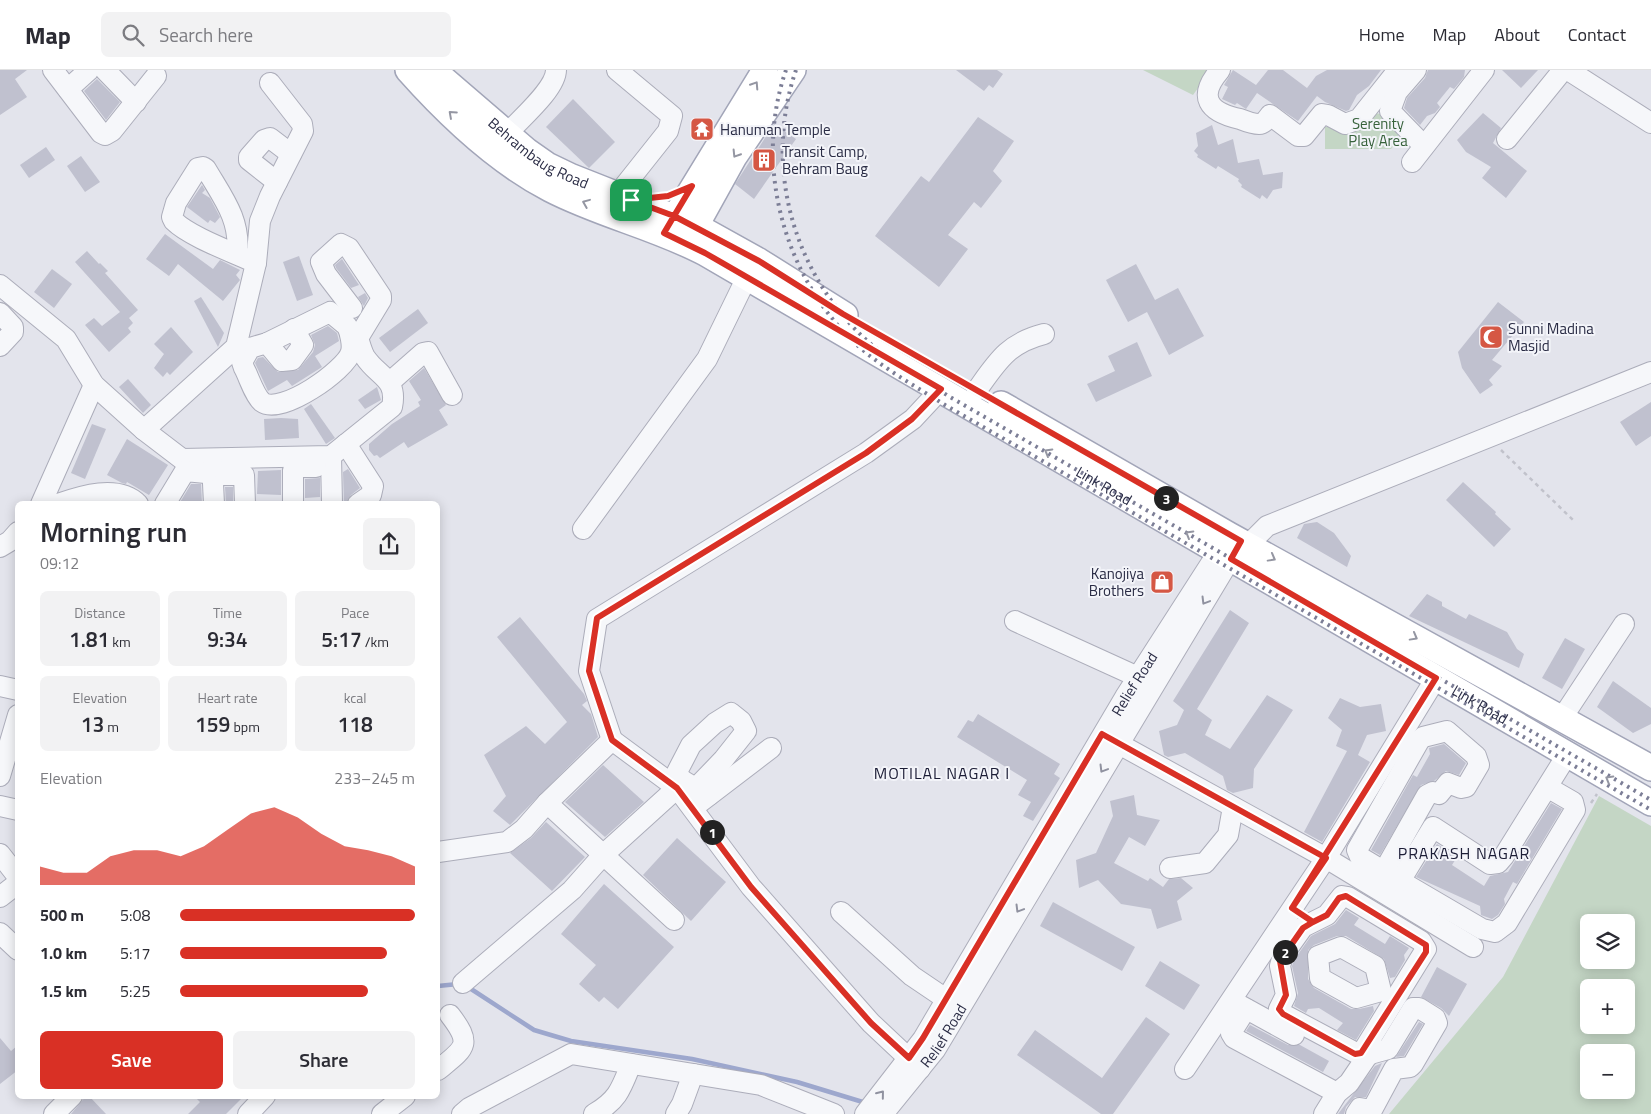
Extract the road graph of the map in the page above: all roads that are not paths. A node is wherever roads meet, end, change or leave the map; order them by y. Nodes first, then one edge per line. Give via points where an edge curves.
1 (54, 70) edge
2 (90, 70) edge
3 (105, 70) edge
4 (408, 70) edge
5 (433, 70) edge
6 (618, 70) edge
7 (765, 70) edge
8 (793, 70) edge
9 (1220, 70) edge
10 (1484, 70) edge
11 (1563, 70) edge
12 (1568, 70) edge
13 (1404, 72) edge
14 (156, 76) dead end
15 (558, 78) edge
16 (639, 78) edge
17 (270, 83) dead end
18 (68, 89) junction
19 (136, 102) junction
20 (1651, 123) edge
21 (512, 138) junction
22 (1507, 139) dead end
23 (1424, 146) junction
24 (291, 154) junction
25 (1412, 162) dead end
26 (277, 182) junction
27 (702, 192) junction
28 (624, 197) junction
29 (693, 233) junction
30 (237, 254) dead end
31 (256, 264) junction
32 (747, 277) junction
33 (0, 285) edge
34 (352, 308) dead end
35 (0, 313) edge
36 (26, 329) dead end
37 (1044, 334) dead end
38 (0, 346) edge
39 (251, 346) junction
40 (0, 356) edge
41 (1651, 372) edge
42 (390, 382) junction
43 (94, 385) junction
44 (941, 389) junction
45 (977, 390) junction
46 (452, 395) dead end
47 (144, 430) junction
48 (287, 457) junction
49 (334, 457) junction
50 (250, 458) junction
51 (209, 466) junction
52 (42, 501) edge
53 (68, 501) edge
54 (134, 501) edge
55 (167, 501) edge
56 (207, 501) edge
57 (214, 501) edge
58 (245, 501) edge
59 (256, 501) edge
60 (286, 501) edge
61 (293, 501) edge
62 (327, 501) edge
63 (332, 501) edge
64 (362, 501) edge
65 (583, 529) dead end
66 (15, 535) edge
67 (1234, 546) junction
68 (0, 547) edge
69 (1015, 621) dead end
70 (1624, 624) dead end
71 (1138, 677) junction
72 (1436, 678) junction
73 (0, 686) edge
74 (15, 689) edge
75 (1562, 718) junction
76 (15, 724) edge
77 (1110, 739) junction
78 (612, 740) junction
79 (771, 748) dead end
80 (1567, 755) junction
81 (1651, 768) edge
82 (0, 776) edge
83 (1547, 787) junction
84 (694, 794) junction
85 (547, 803) junction
86 (1591, 803) dead end
87 (1651, 803) edge
88 (0, 806) edge
89 (1232, 807) junction
90 (15, 809) edge
91 (1415, 816) junction
92 (1432, 827) junction
93 (440, 852) edge
94 (1557, 852) dead end
95 (0, 854) edge
96 (603, 855) junction
97 (1326, 858) junction
98 (1170, 868) dead end
99 (15, 873) edge
100 (1392, 876) junction
101 (15, 886) edge
102 (0, 897) edge
103 (1292, 908) junction
104 (841, 912) dead end
105 (674, 920) dead end
106 (1313, 922) junction
107 (0, 934) edge
108 (15, 947) edge
109 (1473, 947) dead end
110 (1255, 964) junction
111 (463, 983) dead end
112 (1283, 983) junction
113 (946, 998) junction
114 (1238, 1005) junction
115 (450, 1015) dead end
116 (1379, 1053) junction
117 (631, 1064) junction
118 (440, 1068) edge
119 (1405, 1068) junction
120 (1185, 1069) dead end
121 (909, 1071) junction
122 (1359, 1071) junction
123 (693, 1074) junction
124 (1337, 1093) junction
125 (69, 1099) edge
126 (401, 1099) edge
127 (469, 1112) edge
128 (54, 1114) edge
129 (382, 1114) edge
130 (594, 1114) edge
131 (676, 1114) edge
132 (834, 1114) edge
133 (865, 1114) edge
134 (883, 1114) edge
135 (1324, 1114) edge
136 (1356, 1114) edge

1 - 18 street
2 - 18 street
3 - 19 street
29 -> 4 main road, Behrambaug Road via 551,189 502,159
5 - 21 main road, Behrambaug Road
6 - 16 street
27 -> 7 main road
8 -> 27 main road via 734,157
9 - 13 street via 1206,92 1209,104 1222,115 1259,124 1270,115 1298,136 1304,136 1322,114 1345,124 1359,119
10 - 23 street
11 - 22 street
12 - 20 street
13 - 23 street via 1390,111
14 - 19 street
15 - 21 street
16 - 28 street via 672,116 668,131
17 - 24 street via 302,124 303,131
18 - 19 street via 104,134 112,131
21 - 28 main road, Behrambaug Road via 547,165
23 - 25 street
24 - 26 street
24 - 26 street via 270,138 264,140 249,157
26 - 31 street via 260,221
27 - 28 main road
27 - 29 main road
27 - 29 main road via 711,213
28 - 29 main road, Behrambaug Road
29 - 32 main road, Link Road
29 - 45 main road, Link Road
30 - 31 street
31 - 39 street
32 - 44 main road, Link Road
32 - 65 street via 707,359
33 - 43 street via 66,339
34 - 42 street via 326,274 321,262 341,244 349,248 381,296 358,338 365,357
35 - 38 street via 14,327
36 - 40 street
37 - 45 street via 1015,345 1001,356
39 - 39 street via 242,362 260,399 270,405 288,403 314,388 347,360 351,350 347,326 333,312
39 - 47 street
41 - 67 street via 1267,526
42 - 46 street via 422,353 428,352
42 - 49 street via 394,396 392,407
43 - 47 street
43 - 52 street
67 -> 44 main road, Link Road
44 - 78 street via 912,419 866,453 597,618 589,671
45 - 67 main road, Link Road
47 - 51 street via 182,459
48 - 49 street
48 - 50 street
48 - 60 street
49 - 61 street via 296,467 292,472
49 - 62 street
49 - 63 street
49 - 64 street via 373,486 371,495
50 - 51 street
50 - 59 street
51 - 55 street via 185,471
51 - 56 street
51 - 57 street
51 - 58 street via 244,475
53 - 54 street via 93,494 114,493
66 - 68 street
67 - 71 street, Relief Road
67 - 72 main road, Link Road
67 -> 75 main road, Link Road
67 -> 77 street, Relief Road
69 - 71 street
70 - 75 street
71 - 77 street, Relief Road
72 - 80 main road, Link Road
72 - 97 street
73 - 74 street
75 - 81 main road, Link Road
76 - 82 street
77 - 89 street
77 - 113 street, Relief Road
77 -> 121 street, Relief Road via 935,1050
78 - 84 street
78 - 85 street
79 - 84 street
80 - 83 street
87 -> 80 main road, Link Road
83 - 92 street via 1498,863 1490,864
83 - 100 street via 1573,802 1575,810 1507,923 1495,932 1482,929
84 - 96 street
84 - 121 street via 751,887
85 - 93 street via 524,829 507,842
85 - 96 street
86 - 94 street
88 - 90 street
89 - 97 street
89 - 98 street via 1228,835 1206,863
91 - 92 street
91 - 100 street
91 - 100 street via 1430,793 1439,794 1448,782 1466,788 1479,764 1476,756 1447,731 1418,741 1357,850 1360,857
92 - 100 street
95 - 99 street
96 - 105 street
96 - 111 street via 572,890
97 - 103 street
97 - 109 street
101 - 102 street
103 - 106 street
103 - 110 street
104 - 113 street via 912,976
106 - 112 street via 1303,928 1283,955 1280,966
106 - 112 street via 1327,915 1344,896 1424,942 1426,952 1388,995 1363,1051 1355,1054 1280,1012 1286,995
107 - 108 street
110 - 112 street
110 - 114 street
113 - 121 street, Relief Road
114 - 120 street
114 - 122 street
114 - 124 street via 1231,1032 1234,1038
115 - 118 street via 464,1033 464,1044
116 - 119 street
116 - 119 street via 1388,1049 1412,1010 1419,1008 1436,1018 1437,1023 1413,1064
116 - 122 street via 1370,1054
117 - 123 street
117 - 127 street via 571,1054
117 - 130 street via 618,1096
119 - 136 street via 1394,1069 1372,1110 1360,1108
133 -> 121 street, Relief Road
121 - 134 street, Relief Road
122 - 124 street
123 - 131 street
123 - 132 street via 761,1085
124 - 135 street
125 - 128 street
126 - 129 street

